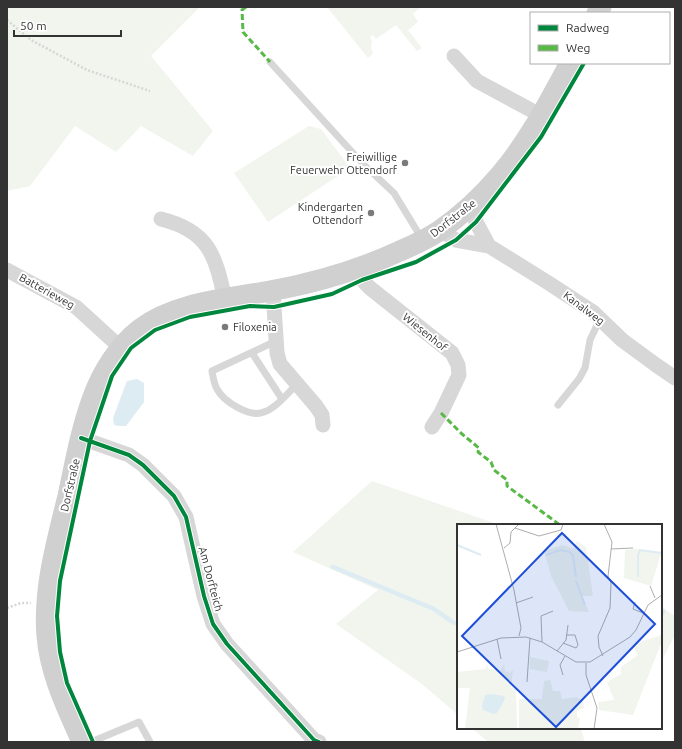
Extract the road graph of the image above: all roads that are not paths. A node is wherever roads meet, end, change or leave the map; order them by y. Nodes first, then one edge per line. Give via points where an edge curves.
1 (454, 56) dead end
2 (270, 62) dead end
3 (569, 64) edge
4 (542, 116) junction
5 (470, 205) junction
6 (161, 219) dead end
7 (431, 236) junction
8 (489, 246) junction
9 (358, 269) junction
10 (7, 270) edge
11 (273, 291) junction
12 (225, 299) junction
13 (600, 319) junction
14 (276, 341) junction
15 (121, 348) junction
16 (252, 353) junction
17 (675, 378) edge
18 (297, 384) junction
19 (282, 399) junction
20 (558, 405) dead end
21 (324, 425) dead end
22 (432, 427) dead end
23 (81, 438) junction
24 (82, 742) edge
25 (90, 742) edge
26 (150, 742) edge
27 (319, 742) edge

1 - 4 street via 477,81
2 - 7 lane via 363,164 394,193
3 - 4 main road, Dorfstraße
4 - 5 main road, Dorfstraße via 503,172
5 - 7 main road, Dorfstraße
5 - 8 street, Kanalweg
6 - 12 street via 186,227 208,248 214,259
7 - 8 street, Kanalweg
7 - 9 main road, Dorfstraße
8 - 13 street, Kanalweg via 593,312
9 - 11 main road, Dorfstraße
9 - 22 street, Wiesenhof via 362,280 370,288 452,353 458,364 459,375
10 - 15 street, Batterieweg via 76,306
11 - 12 main road, Dorfstraße
11 - 14 street
12 - 15 main road, Dorfstraße via 185,307 160,316 139,329
13 - 17 street, Kanalweg via 622,340
13 - 20 lane via 590,340 585,368 579,380
14 - 16 lane
14 - 18 street via 276,353 280,364
15 - 23 main road, Dorfstraße via 107,368 93,396
16 - 19 lane
16 - 19 lane via 212,371 217,389 229,403 247,412 262,413 272,409
18 - 19 lane
18 - 21 street via 322,415
23 - 24 main road, Dorfstraße via 54,558 47,605 47,636 50,659 61,694
23 - 27 street, Am Dorfteich via 129,455 143,465 174,496 186,517 213,624 226,644 314,740
25 - 26 lane via 139,722

